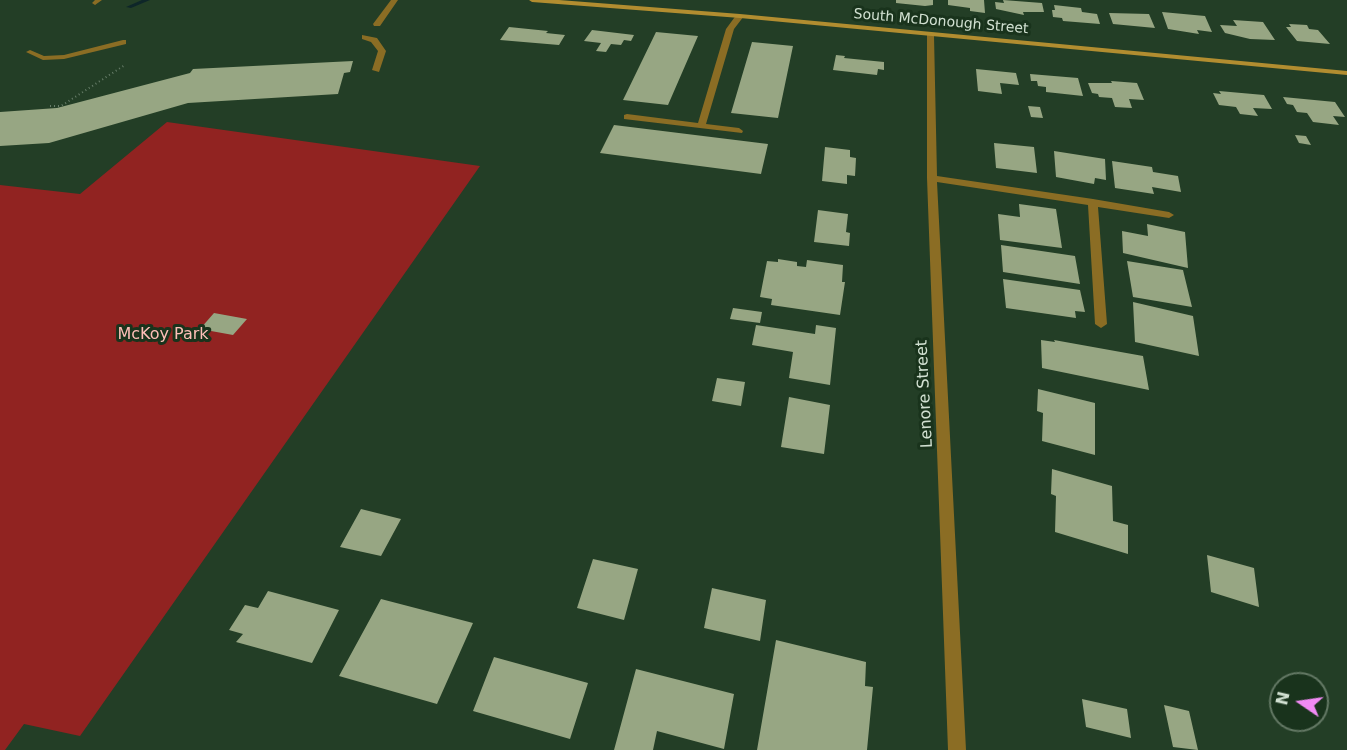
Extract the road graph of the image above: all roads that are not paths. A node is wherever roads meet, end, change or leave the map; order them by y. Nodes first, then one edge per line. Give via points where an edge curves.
1 (395, 0) edge
2 (532, 0) edge
3 (740, 16) junction
4 (377, 24) dead end
5 (930, 36) junction
6 (365, 37) dead end
7 (123, 42) dead end
8 (30, 52) dead end
9 (376, 70) dead end
10 (1347, 73) edge
11 (627, 117) dead end
12 (701, 126) junction
13 (739, 131) dead end
14 (932, 178) junction
15 (1093, 202) junction
16 (1169, 214) dead end
17 (1101, 324) dead end
18 (957, 750) edge

1 - 4 street
2 - 3 street, South McDonough Street
3 - 5 street, South McDonough Street
3 - 12 street via 730,29
5 - 10 street, South McDonough Street
5 - 14 street, Lenore Street
6 - 9 street via 374,40 382,51
7 - 8 street via 64,57 43,58
11 - 12 street
12 - 13 street
14 - 15 street
14 - 18 street, Lenore Street
15 - 16 street
15 - 17 street

